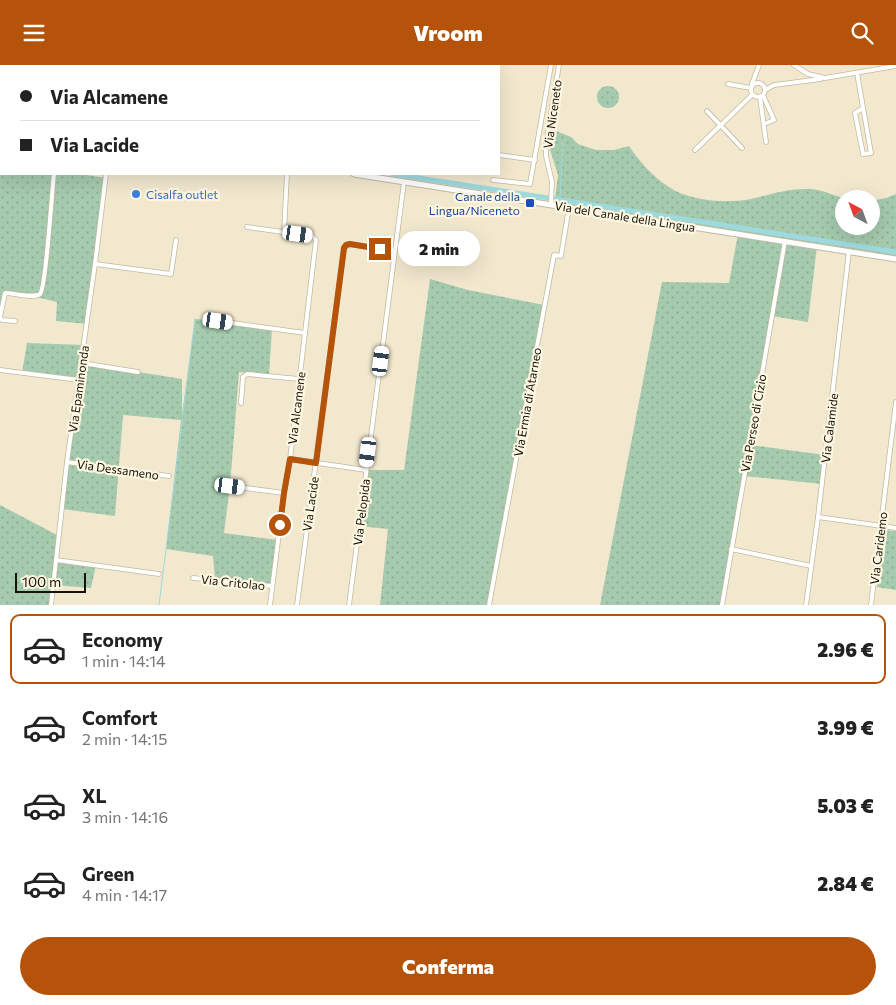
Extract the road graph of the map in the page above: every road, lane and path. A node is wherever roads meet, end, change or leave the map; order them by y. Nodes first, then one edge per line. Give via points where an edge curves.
1 (551, 65) edge
2 (559, 65) edge
3 (759, 65) edge
4 (794, 65) edge
5 (865, 65) edge
6 (896, 66) edge
7 (866, 71) junction
8 (857, 73) junction
9 (825, 78) junction
10 (728, 84) dead end
11 (751, 87) junction
12 (765, 90) junction
13 (752, 95) junction
14 (761, 96) junction
15 (863, 108) junction
16 (707, 111) dead end
17 (764, 124) junction
18 (720, 125) junction
19 (766, 142) dead end
20 (742, 148) dead end
21 (695, 150) dead end
22 (500, 155) edge
23 (534, 160) junction
24 (54, 175) edge
25 (106, 175) edge
26 (287, 175) edge
27 (360, 175) edge
28 (493, 180) dead end
29 (404, 182) junction
30 (551, 202) junction
31 (569, 207) junction
32 (247, 227) dead end
33 (284, 232) junction
34 (176, 240) dead end
35 (785, 241) junction
36 (395, 251) junction
37 (850, 251) junction
38 (896, 259) edge
39 (95, 264) junction
40 (0, 317) edge
41 (15, 321) dead end
42 (218, 321) dead end
43 (305, 333) junction
44 (82, 363) junction
45 (0, 370) edge
46 (138, 372) dead end
47 (299, 379) junction
48 (79, 380) junction
49 (896, 401) edge
50 (241, 403) dead end
51 (290, 459) junction
52 (67, 462) junction
53 (316, 463) junction
54 (366, 471) junction
55 (168, 476) dead end
56 (230, 486) dead end
57 (284, 493) junction
58 (818, 517) junction
59 (881, 527) junction
60 (896, 528) edge
61 (731, 549) junction
62 (56, 560) junction
63 (811, 565) junction
64 (159, 574) dead end
65 (193, 578) dead end
66 (272, 586) junction
67 (50, 605) edge
68 (270, 605) edge
69 (297, 605) edge
70 (349, 605) edge
71 (490, 605) edge
72 (722, 605) edge
73 (806, 605) edge
74 (871, 605) edge

1 - 23 street
2 - 30 street, Via Niceneto via 546,144 552,180
3 - 11 street
4 - 9 street via 808,74
5 - 7 street
6 - 7 street
7 - 8 street
8 - 9 street
8 - 15 street
9 - 12 street via 774,85
10 - 11 street
11 - 12 street via 759,83
11 - 13 street
12 - 14 street
13 - 14 street
13 - 18 street
14 - 17 street
14 - 17 street via 774,120
15 - 15 street via 871,153 863,155 856,113
16 - 18 street
17 - 19 street
18 - 20 street
18 - 21 street
22 - 23 street
23 - 28 street via 530,184
24 - 40 street via 42,290 32,296 5,293
25 - 39 street, Via Epaminonda
26 - 33 street
27 - 29 street, Via del Canale della Lingua
29 - 30 street, Via del Canale della Lingua
29 - 36 street, Via Pelopida
30 - 31 street, Via del Canale della Lingua
31 - 35 street, Via del Canale della Lingua
31 - 71 street, Via Ermia di Atarneo via 561,256 554,255
32 - 33 street
33 - 43 street, Via Alcamene via 312,236 316,241
34 - 39 street via 172,274
35 - 37 street, Via del Canale della Lingua
35 - 61 street, Via Perseo di Cizio
36 - 53 street, Via Lacide via 350,244 344,248
36 - 54 street, Via Pelopida
37 - 38 street, Via del Canale della Lingua
37 - 58 street, Via Calamide
39 - 44 street, Via Epaminonda
40 - 41 street
42 - 43 street
43 - 47 street, Via Alcamene
44 - 46 street
44 - 48 street, Via Epaminonda
45 - 48 street
47 - 50 street via 247,374
47 - 51 street, Via Alcamene
48 - 52 street, Via Epaminonda
49 - 59 street, Via Caridemo
51 - 53 street
51 - 57 street, Via Alcamene
52 - 55 street, Via Dessameno
52 - 62 street, Via Epaminonda
53 - 54 street
53 - 69 street, Via Lacide
54 - 70 street, Via Pelopida
56 - 57 street
57 - 66 street, Via Alcamene
58 - 59 street
58 - 63 street, Via Calamide
59 - 60 street
59 - 74 street, Via Caridemo
61 - 63 street
61 - 72 street, Via Perseo di Cizio
62 - 64 street
62 - 67 street, Via Epaminonda
63 - 73 street, Via Calamide
65 - 66 street, Via Critolao
66 - 68 street, Via Alcamene

